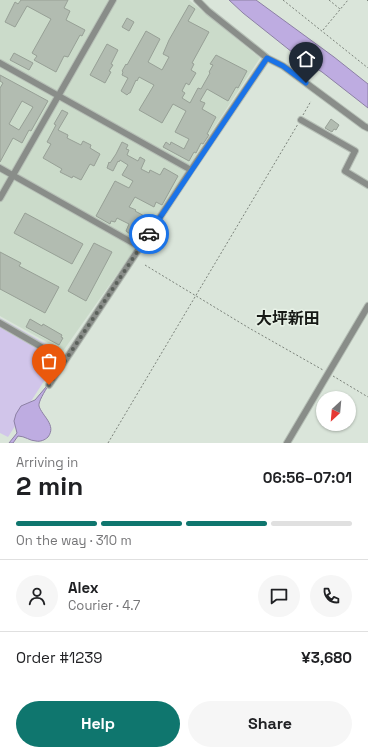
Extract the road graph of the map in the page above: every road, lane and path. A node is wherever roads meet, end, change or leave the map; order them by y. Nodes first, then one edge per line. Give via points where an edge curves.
1 (113, 0) edge
2 (197, 0) edge
3 (283, 0) edge
4 (329, 0) edge
5 (348, 0) edge
6 (340, 10) junction
7 (322, 31) junction
8 (267, 58) junction
9 (0, 63) edge
10 (368, 68) edge
11 (58, 96) junction
12 (311, 101) dead end
13 (300, 120) junction
14 (368, 128) edge
15 (0, 168) edge
16 (191, 170) junction
17 (13, 176) junction
18 (368, 185) edge
19 (0, 198) edge
20 (140, 247) junction
21 (145, 265) dead end
22 (195, 296) junction
23 (368, 306) edge
24 (0, 323) edge
25 (64, 360) junction
26 (328, 373) junction
27 (49, 385) dead end
28 (368, 397) edge
29 (108, 443) edge
30 (287, 443) edge

1 - 11 street
2 - 8 street
3 - 7 path
4 - 6 path
5 - 6 path
6 - 7 path
7 - 10 path
8 - 14 street via 283,66
8 - 16 street
9 - 11 street
11 - 16 street
11 - 17 street
12 - 13 path
13 - 18 street via 355,151 345,171
13 - 22 path
15 - 17 street
16 - 20 street
17 - 19 street
17 - 20 street
20 - 25 street
21 - 22 path
22 - 26 path
22 - 29 path
23 - 26 street
24 - 25 street
25 - 27 street
26 - 28 path
26 - 30 street

